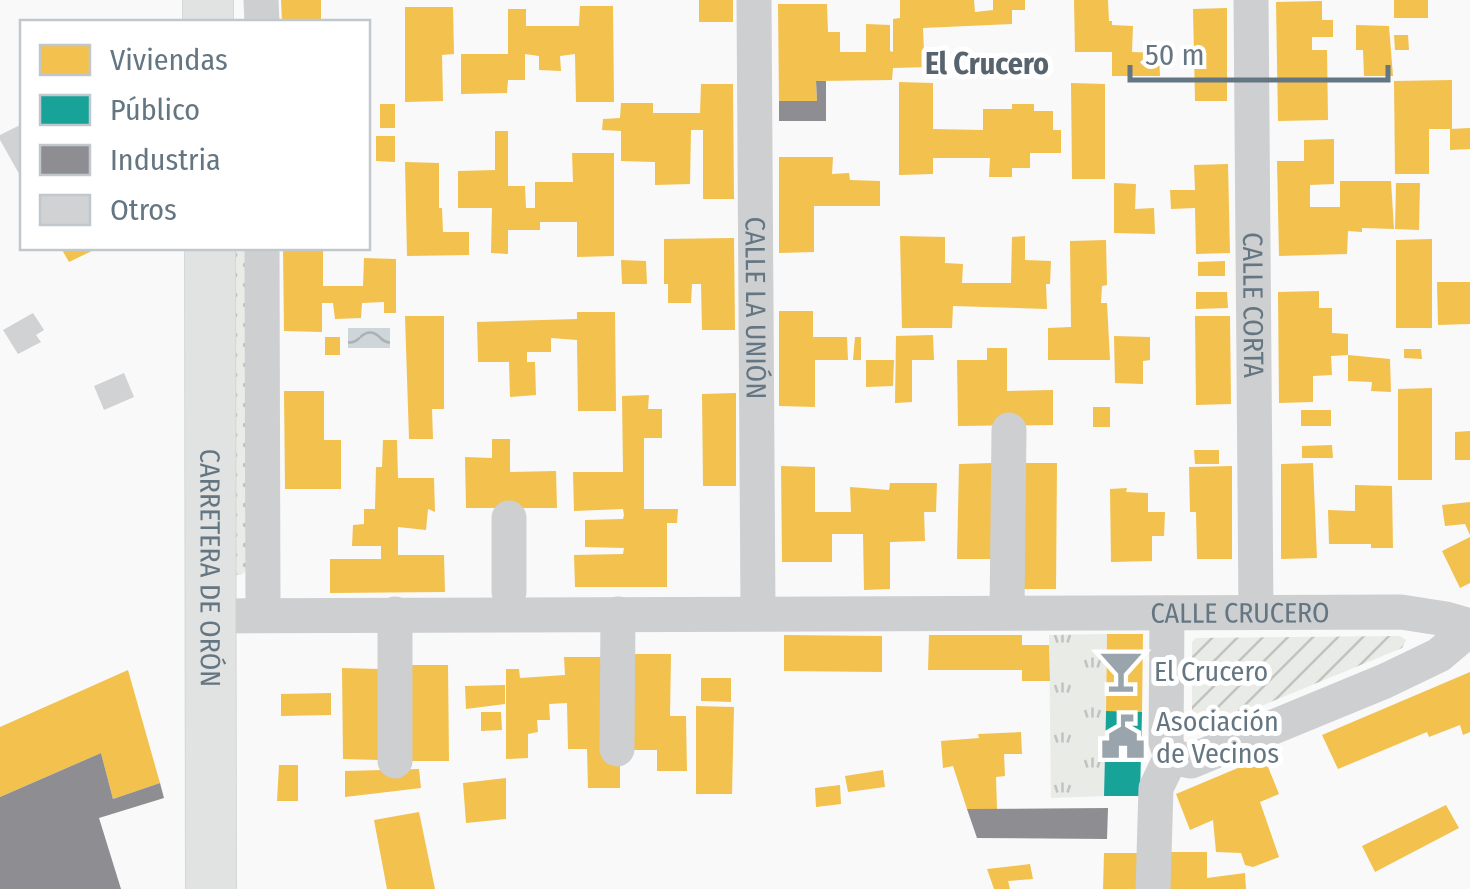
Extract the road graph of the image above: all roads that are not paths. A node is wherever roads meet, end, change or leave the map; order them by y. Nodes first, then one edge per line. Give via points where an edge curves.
1 (754, 0) edge
2 (1251, 0) edge
3 (210, 250) edge
4 (262, 250) edge
5 (1009, 430) dead end
6 (510, 518) dead end
7 (509, 592) dead end
8 (1007, 612) junction
9 (1256, 612) junction
10 (758, 613) junction
11 (1167, 613) junction
12 (395, 614) junction
13 (618, 614) junction
14 (263, 615) junction
15 (212, 616) junction
16 (1470, 628) edge
17 (617, 749) dead end
18 (1170, 757) junction
19 (395, 760) dead end
20 (211, 889) edge
21 (1153, 889) edge

1 - 10 street, CALLE LA UNIÓN
2 - 9 street, CALLE CORTA
3 - 15 street, CARRETERA DE ORÓN
4 - 14 street
5 - 8 street
6 - 7 street
8 - 10 street, CALLE CRUCERO
8 - 11 street, CALLE CRUCERO
9 - 11 street, CALLE CRUCERO
9 - 16 street, CALLE CRUCERO via 1401,612
10 - 13 street, CALLE CRUCERO
11 - 18 street
12 - 13 street, CALLE CRUCERO
12 - 14 street, CALLE CRUCERO
12 - 19 street
13 - 17 street
14 - 15 street, CALLE CRUCERO
15 - 20 street, CARRETERA DE ORÓN
16 - 18 street via 1439,655 1385,681 1191,762
18 - 21 street via 1156,788

